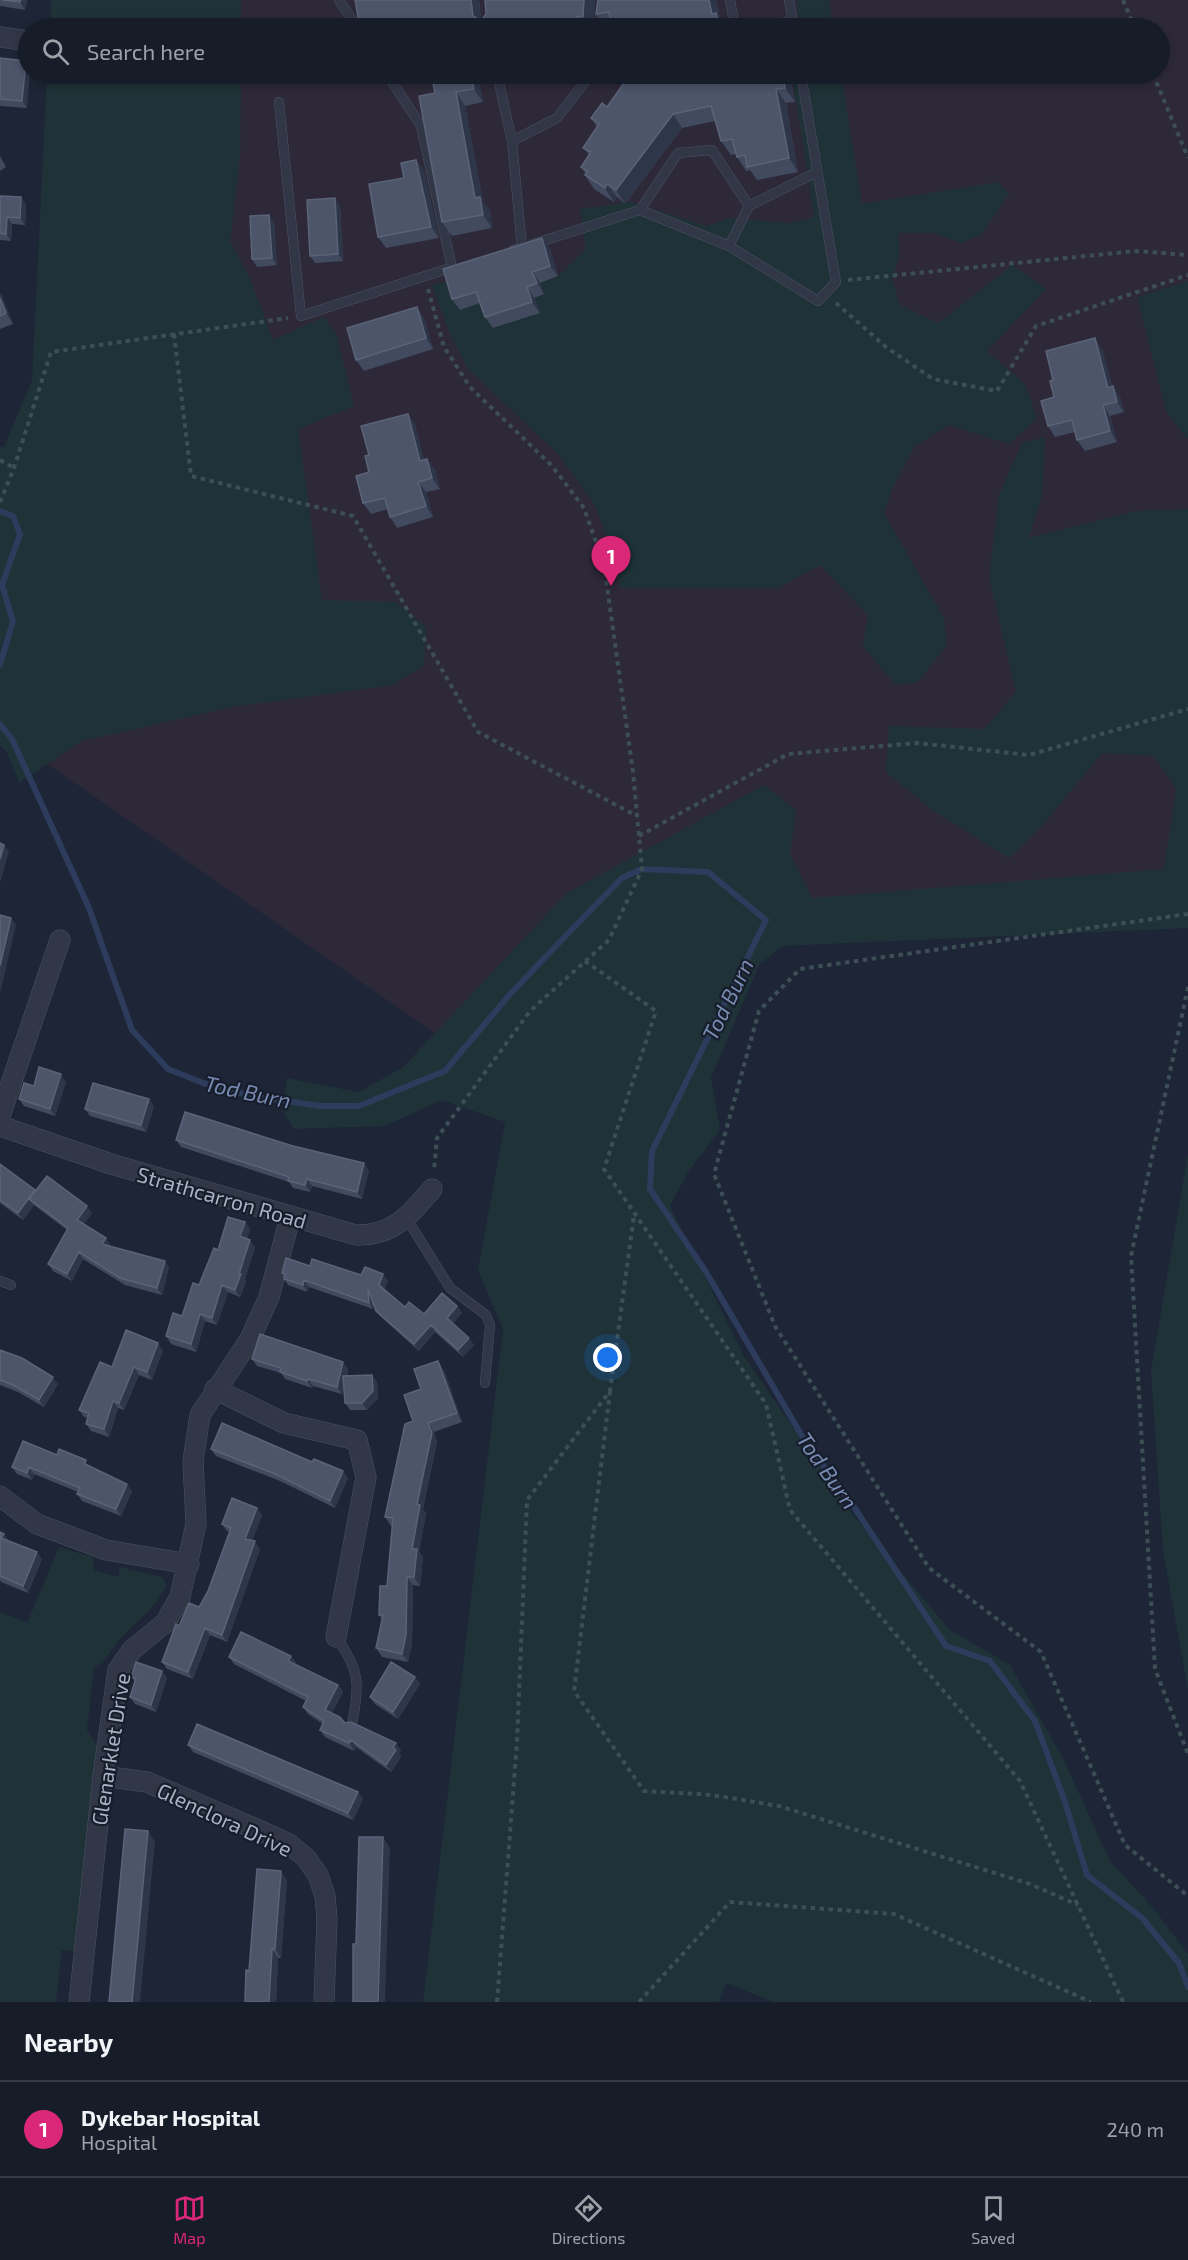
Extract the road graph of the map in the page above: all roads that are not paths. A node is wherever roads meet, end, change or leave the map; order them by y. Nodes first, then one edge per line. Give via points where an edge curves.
1 (339, 0) edge
2 (602, 0) edge
3 (730, 0) edge
4 (789, 0) edge
5 (351, 18) edge
6 (600, 18) edge
7 (733, 18) edge
8 (792, 18) edge
9 (0, 37) edge
10 (18, 40) edge
11 (394, 84) edge
12 (499, 84) edge
13 (583, 84) edge
14 (803, 84) edge
15 (279, 102) dead end
16 (512, 141) junction
17 (817, 172) junction
18 (749, 206) junction
19 (640, 210) junction
20 (729, 246) junction
21 (522, 248) junction
22 (502, 254) edge
23 (60, 940) dead end
24 (0, 1116) edge
25 (0, 1126) edge
26 (432, 1189) road end
27 (290, 1218) junction
28 (407, 1219) junction
29 (0, 1281) edge
30 (11, 1285) dead end
31 (485, 1383) dead end
32 (215, 1389) junction
33 (0, 1496) edge
34 (189, 1564) junction
35 (336, 1637) joint
36 (351, 1724) edge
37 (103, 1776) junction
38 (79, 2002) edge
39 (324, 2002) edge

1 - 5 lane
2 - 6 lane
3 - 7 lane
4 - 8 lane
9 - 10 street
11 - 15 lane via 421,126 457,266 301,316
12 - 16 lane
13 - 16 lane via 557,118
14 - 17 lane
16 - 21 lane
17 - 18 lane
17 - 20 lane via 836,282 818,301
18 - 19 lane via 712,150 678,153
18 - 20 lane
19 - 20 lane
19 - 21 lane
21 - 22 lane
23 - 24 street
25 - 27 street, Strathcarron Road
26 - 28 street, Strathcarron Road
27 - 28 street, Strathcarron Road via 370,1236
27 - 32 street, Glenarklet Drive via 269,1297 250,1339
28 - 31 lane via 450,1288 486,1315 490,1325
29 - 30 lane
32 - 34 street, Glenarklet Drive via 198,1426 193,1461 195,1524
32 - 35 street via 284,1423 357,1440 366,1477
33 - 34 street via 37,1524 106,1550
34 - 37 street, Glenarklet Drive via 180,1597 166,1622 132,1650 118,1670
35 - 36 lane via 357,1675 359,1692
37 - 38 street, Glenarklet Drive
37 - 39 street, Glenclora Drive via 147,1782 289,1844 306,1858 318,1875 325,1896

